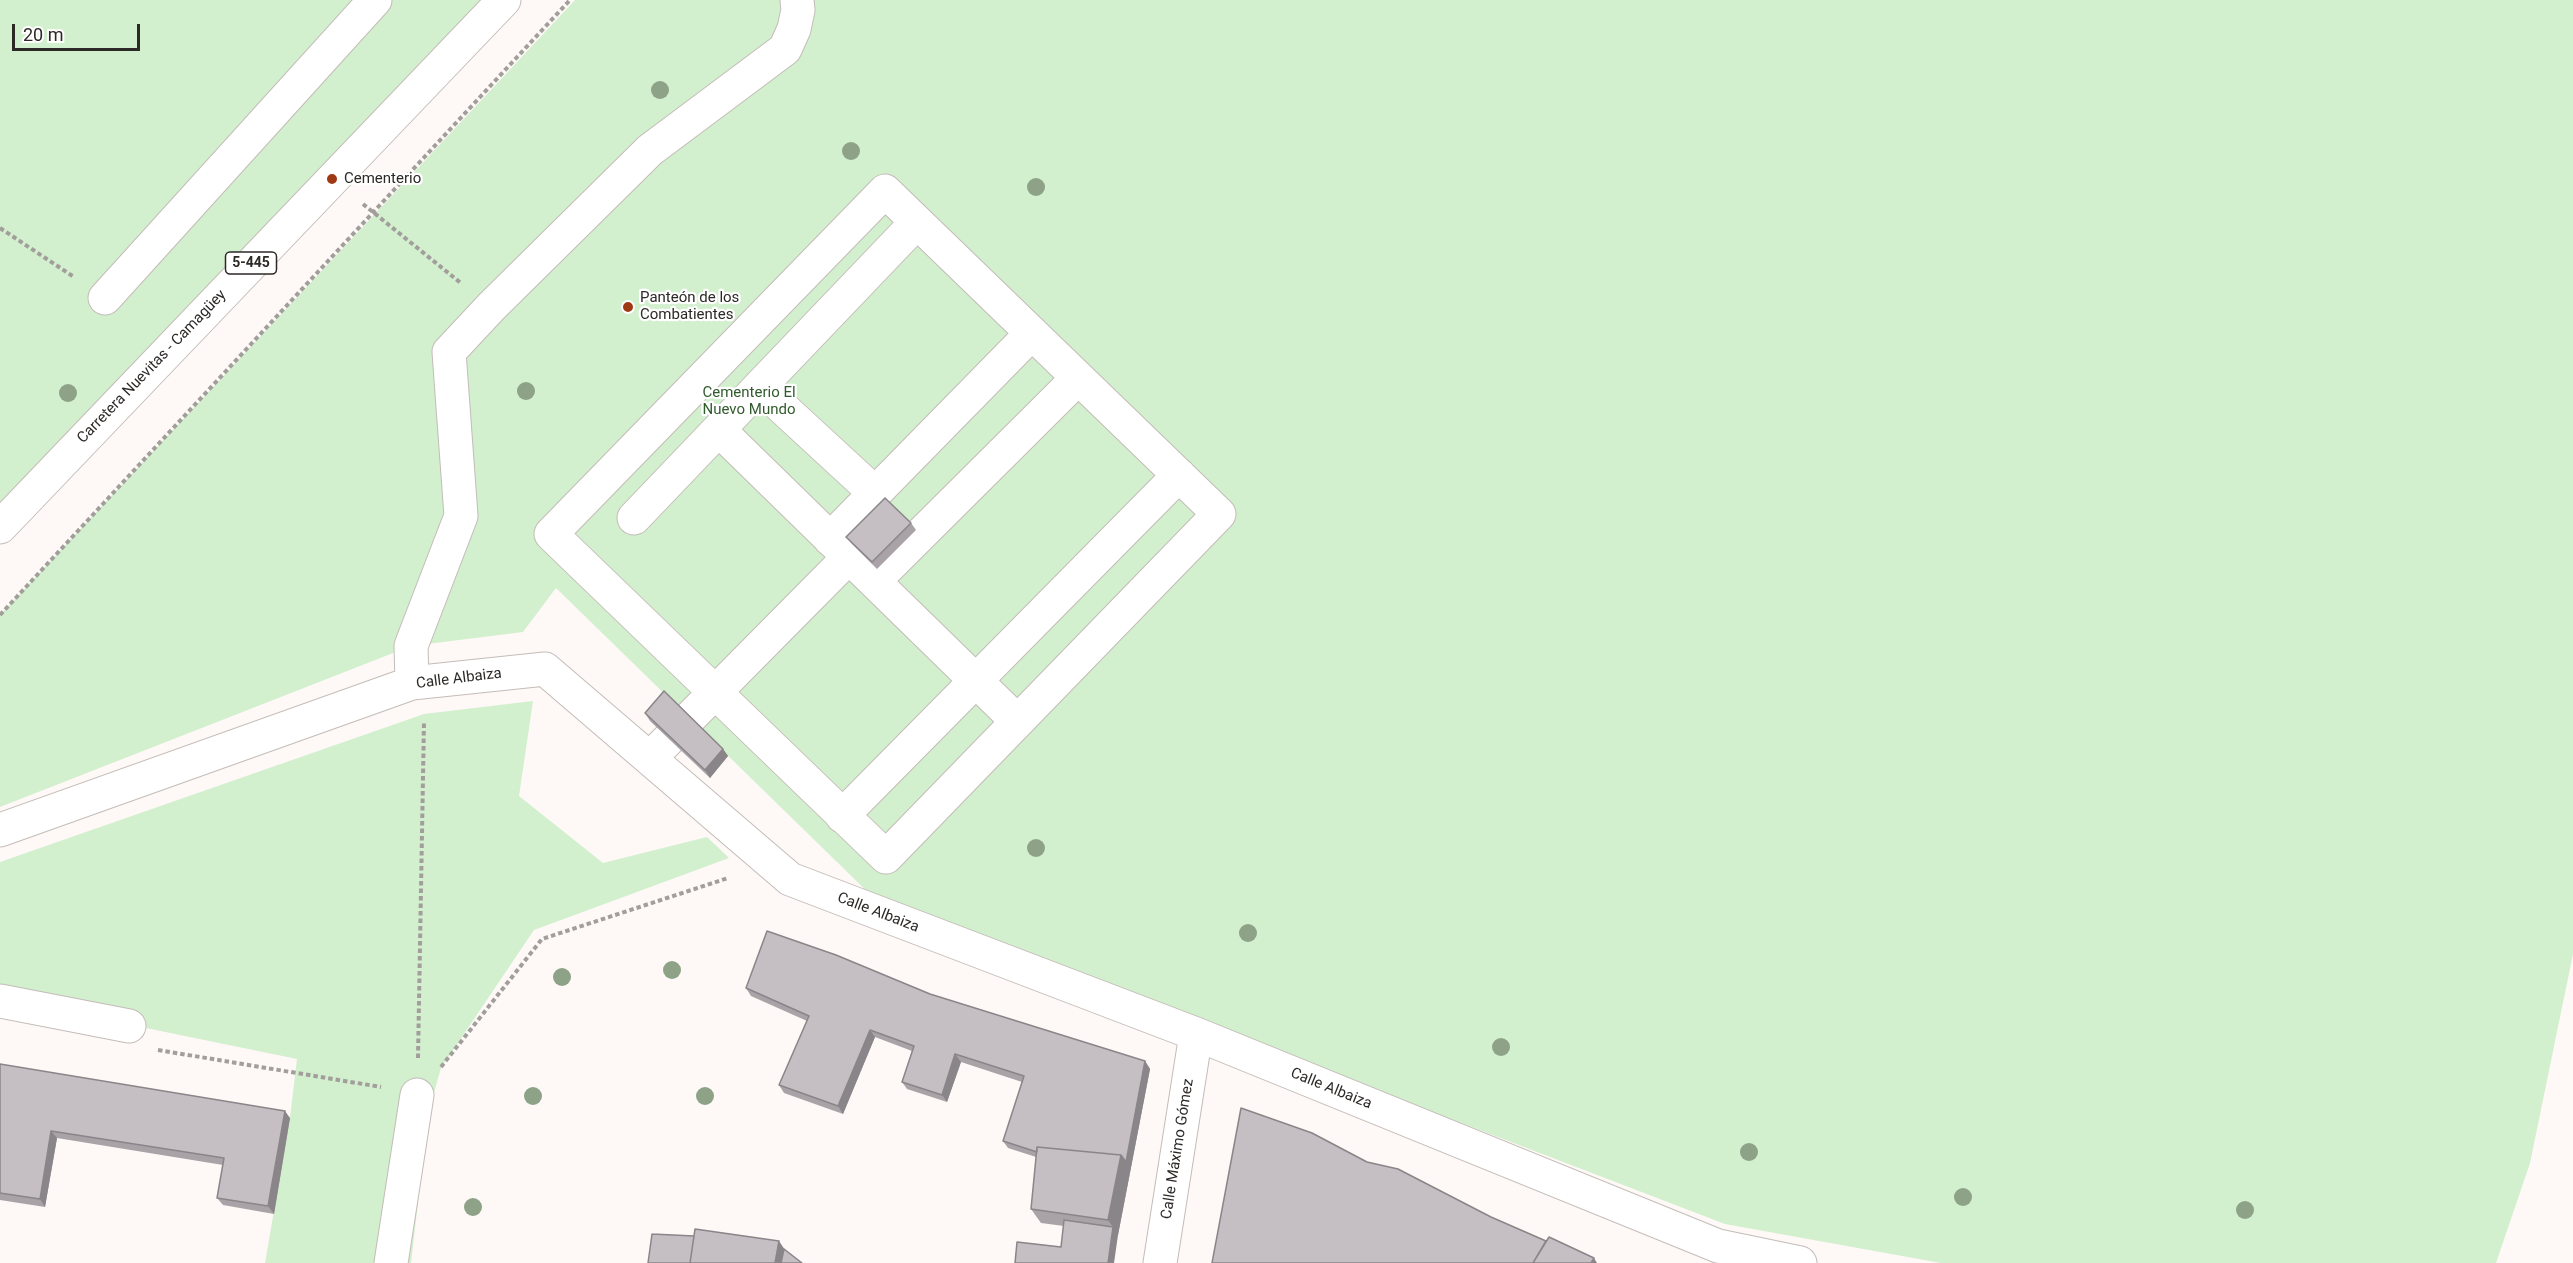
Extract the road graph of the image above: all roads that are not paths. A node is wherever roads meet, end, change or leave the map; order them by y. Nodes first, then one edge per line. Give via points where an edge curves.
1 (375, 0) edge
2 (504, 0) edge
3 (797, 0) edge
4 (917, 222) junction
5 (105, 298) road end
6 (1032, 333) junction
7 (1078, 378) junction
8 (760, 387) junction
9 (719, 430) junction
10 (1179, 475) junction
11 (875, 493) junction
12 (634, 518) dead end
13 (0, 527) edge
14 (840, 548) junction
15 (874, 581) junction
16 (976, 681) junction
17 (412, 683) junction
18 (715, 692) junction
19 (1017, 721) junction
20 (650, 758) junction
21 (842, 816) junction
22 (0, 830) edge
23 (0, 1001) edge
24 (129, 1026) road end
25 (1196, 1034) junction
26 (417, 1095) road end
27 (391, 1263) edge
28 (1160, 1263) edge
29 (1800, 1263) edge

1 - 5 main road
2 - 13 main road, Carretera Nuevitas - Camagüey / 5-445
3 - 17 main road via 794,29 785,49 650,150 449,352 461,516 411,646
4 - 6 main road
4 - 8 main road
4 - 18 main road via 885,191 551,534
6 - 7 main road
6 - 11 main road
7 - 10 main road
7 - 15 main road
8 - 9 main road
8 - 11 main road
9 - 12 main road
9 - 14 main road
10 - 16 main road
10 - 19 main road via 1219,514
11 - 14 main road
14 - 15 main road
14 - 18 main road
15 - 16 main road
16 - 19 main road
16 - 21 main road
17 - 20 main road, Calle Albaiza via 545,669
17 - 22 main road, Calle Albaiza
18 - 20 main road
18 - 21 main road
19 - 21 main road via 886,857
20 - 25 main road, Calle Albaiza via 790,879
23 - 24 main road
25 - 28 main road, Calle Máximo Gómez
25 - 29 main road, Calle Albaiza via 1718,1246
26 - 27 main road

